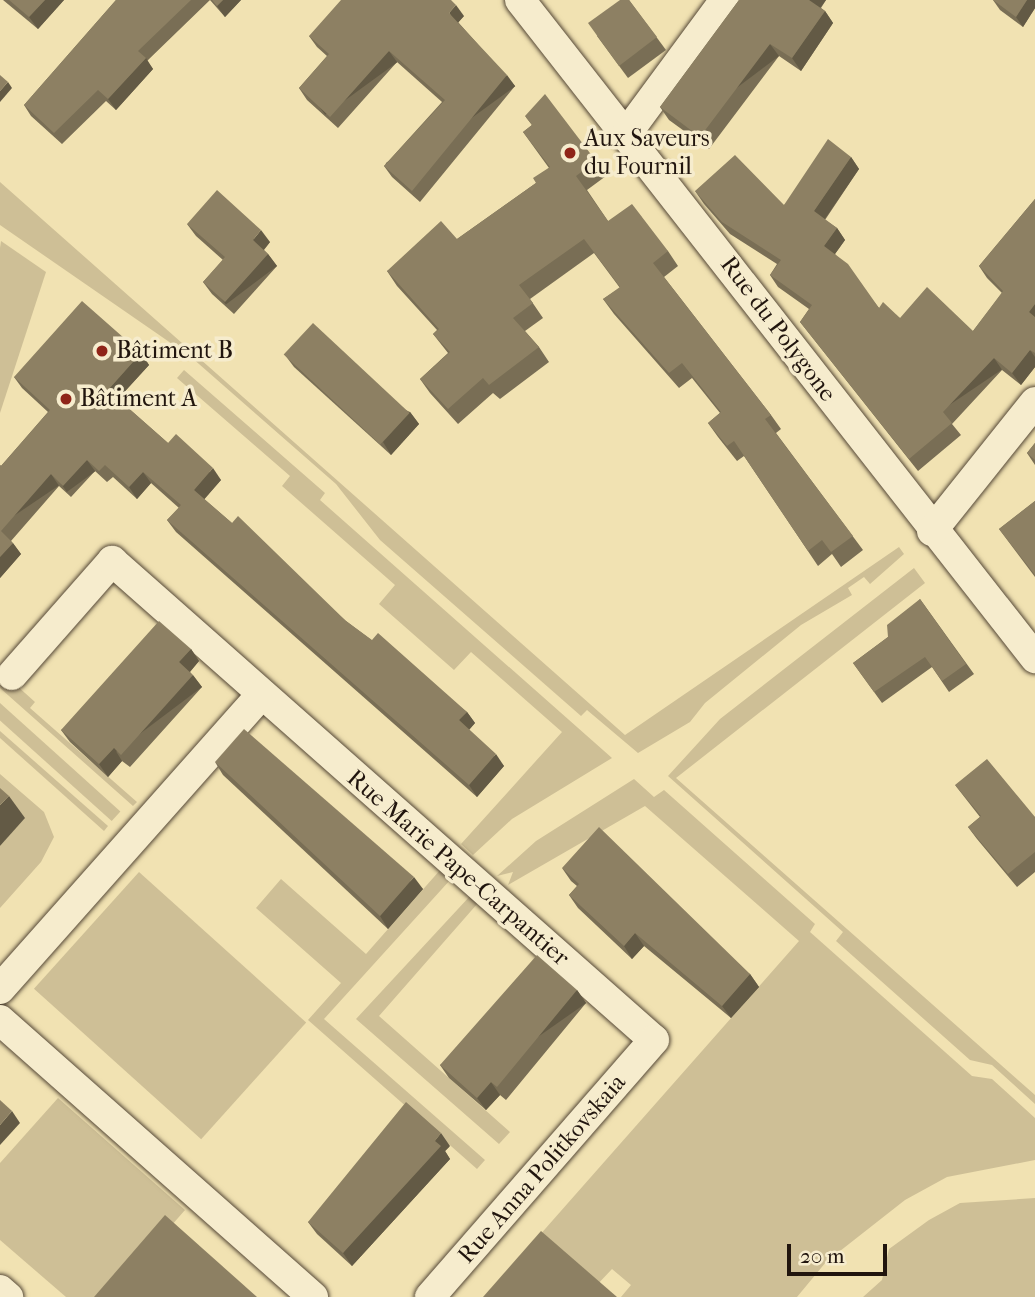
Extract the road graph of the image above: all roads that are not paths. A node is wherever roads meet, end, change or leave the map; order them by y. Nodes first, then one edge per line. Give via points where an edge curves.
1 (520, 0) edge
2 (725, 0) edge
3 (627, 133) junction
4 (1035, 402) edge
5 (932, 531) junction
6 (1035, 658) edge
7 (12, 675) dead end
8 (261, 695) junction
9 (0, 989) edge
10 (0, 1020) edge
11 (654, 1040) joint
12 (0, 1290) edge
13 (8, 1297) edge
14 (313, 1297) edge
15 (430, 1297) edge

1 - 3 street, Rue du Polygone
2 - 3 street
3 - 5 street, Rue du Polygone
4 - 5 street
5 - 6 street, Rue du Polygone
7 - 8 street, Rue Marie Pape-Carpantier via 111,561
8 - 9 street
8 - 11 street, Rue Marie Pape-Carpantier
10 - 14 street
11 - 15 street, Rue Anna Politkovskaia
12 - 13 street

